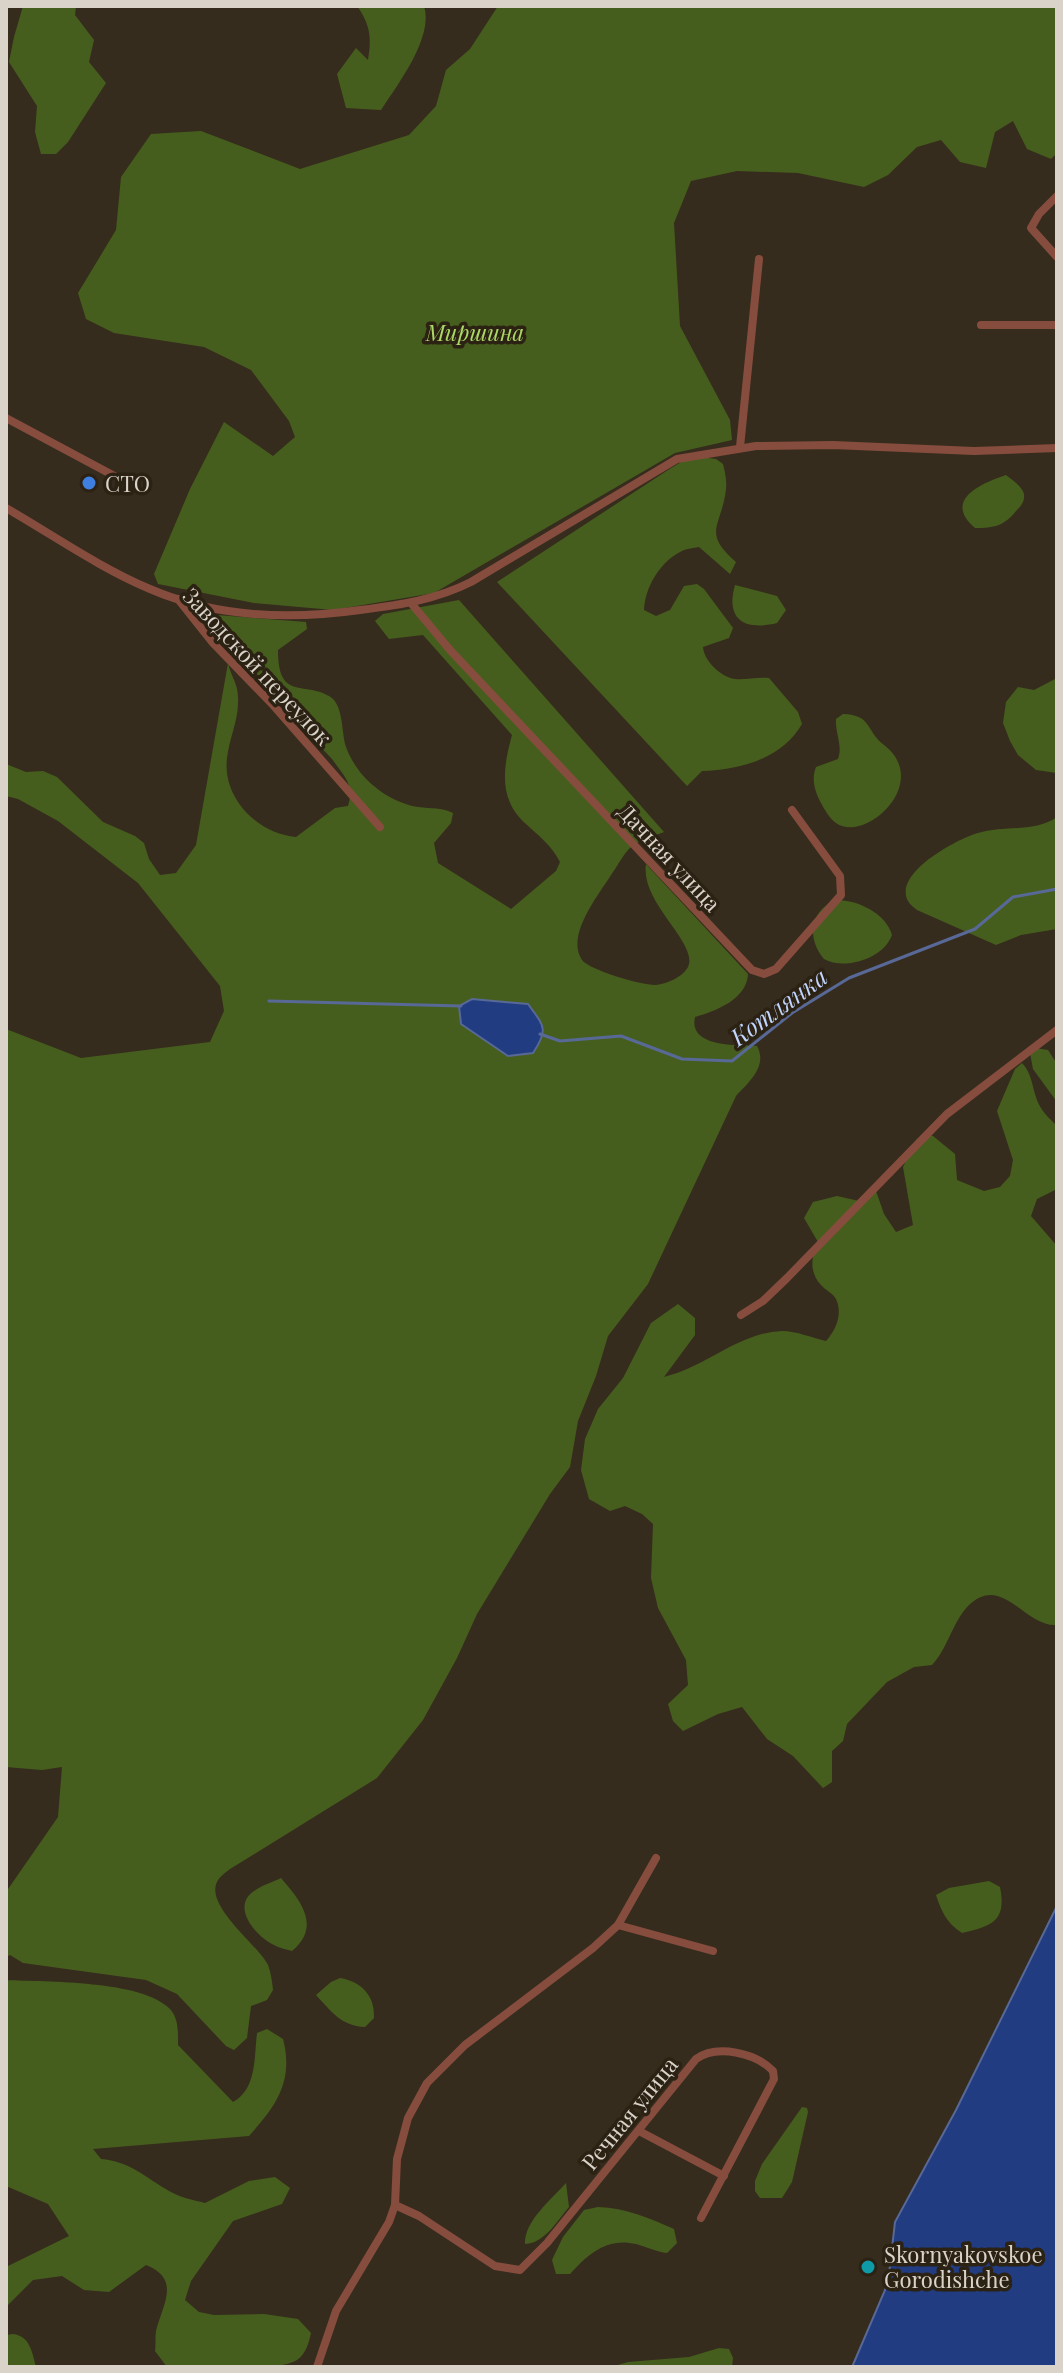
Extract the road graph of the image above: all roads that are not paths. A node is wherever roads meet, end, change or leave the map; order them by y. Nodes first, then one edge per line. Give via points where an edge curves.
1 (1057, 196) edge
2 (1057, 257) edge
3 (759, 259) dead end
4 (981, 325) dead end
5 (1057, 325) edge
6 (6, 418) edge
7 (740, 447) junction
8 (1057, 448) edge
9 (120, 479) dead end
10 (6, 508) edge
11 (177, 598) junction
12 (411, 603) junction
13 (792, 810) dead end
14 (380, 827) dead end
15 (1057, 1030) edge
16 (741, 1315) dead end
17 (656, 1858) dead end
18 (618, 1925) junction
19 (713, 1951) dead end
20 (639, 2131) junction
21 (724, 2176) junction
22 (395, 2205) junction
23 (701, 2218) dead end
24 (317, 2367) edge

1 - 2 street via 1031,228
3 - 7 street
4 - 5 street
6 - 9 street
7 - 8 street
7 - 12 street via 677,459 471,582
10 - 11 street, Заводской переулок via 131,580
11 - 12 street via 232,612 285,617
11 - 14 street, Заводской переулок
12 - 13 street, Дачная улица via 752,970 764,974 776,969 841,895 840,876
15 - 16 street via 947,1114 787,1278
17 - 18 street
18 - 19 street
18 - 22 street via 465,2045 427,2083 400,2146
20 - 21 street
20 - 21 street, Речная улица via 706,2053 720,2051 764,2064 774,2079
20 - 22 street, Речная улица via 520,2270 495,2266
21 - 23 street, Речная улица
22 - 24 street via 336,2311

